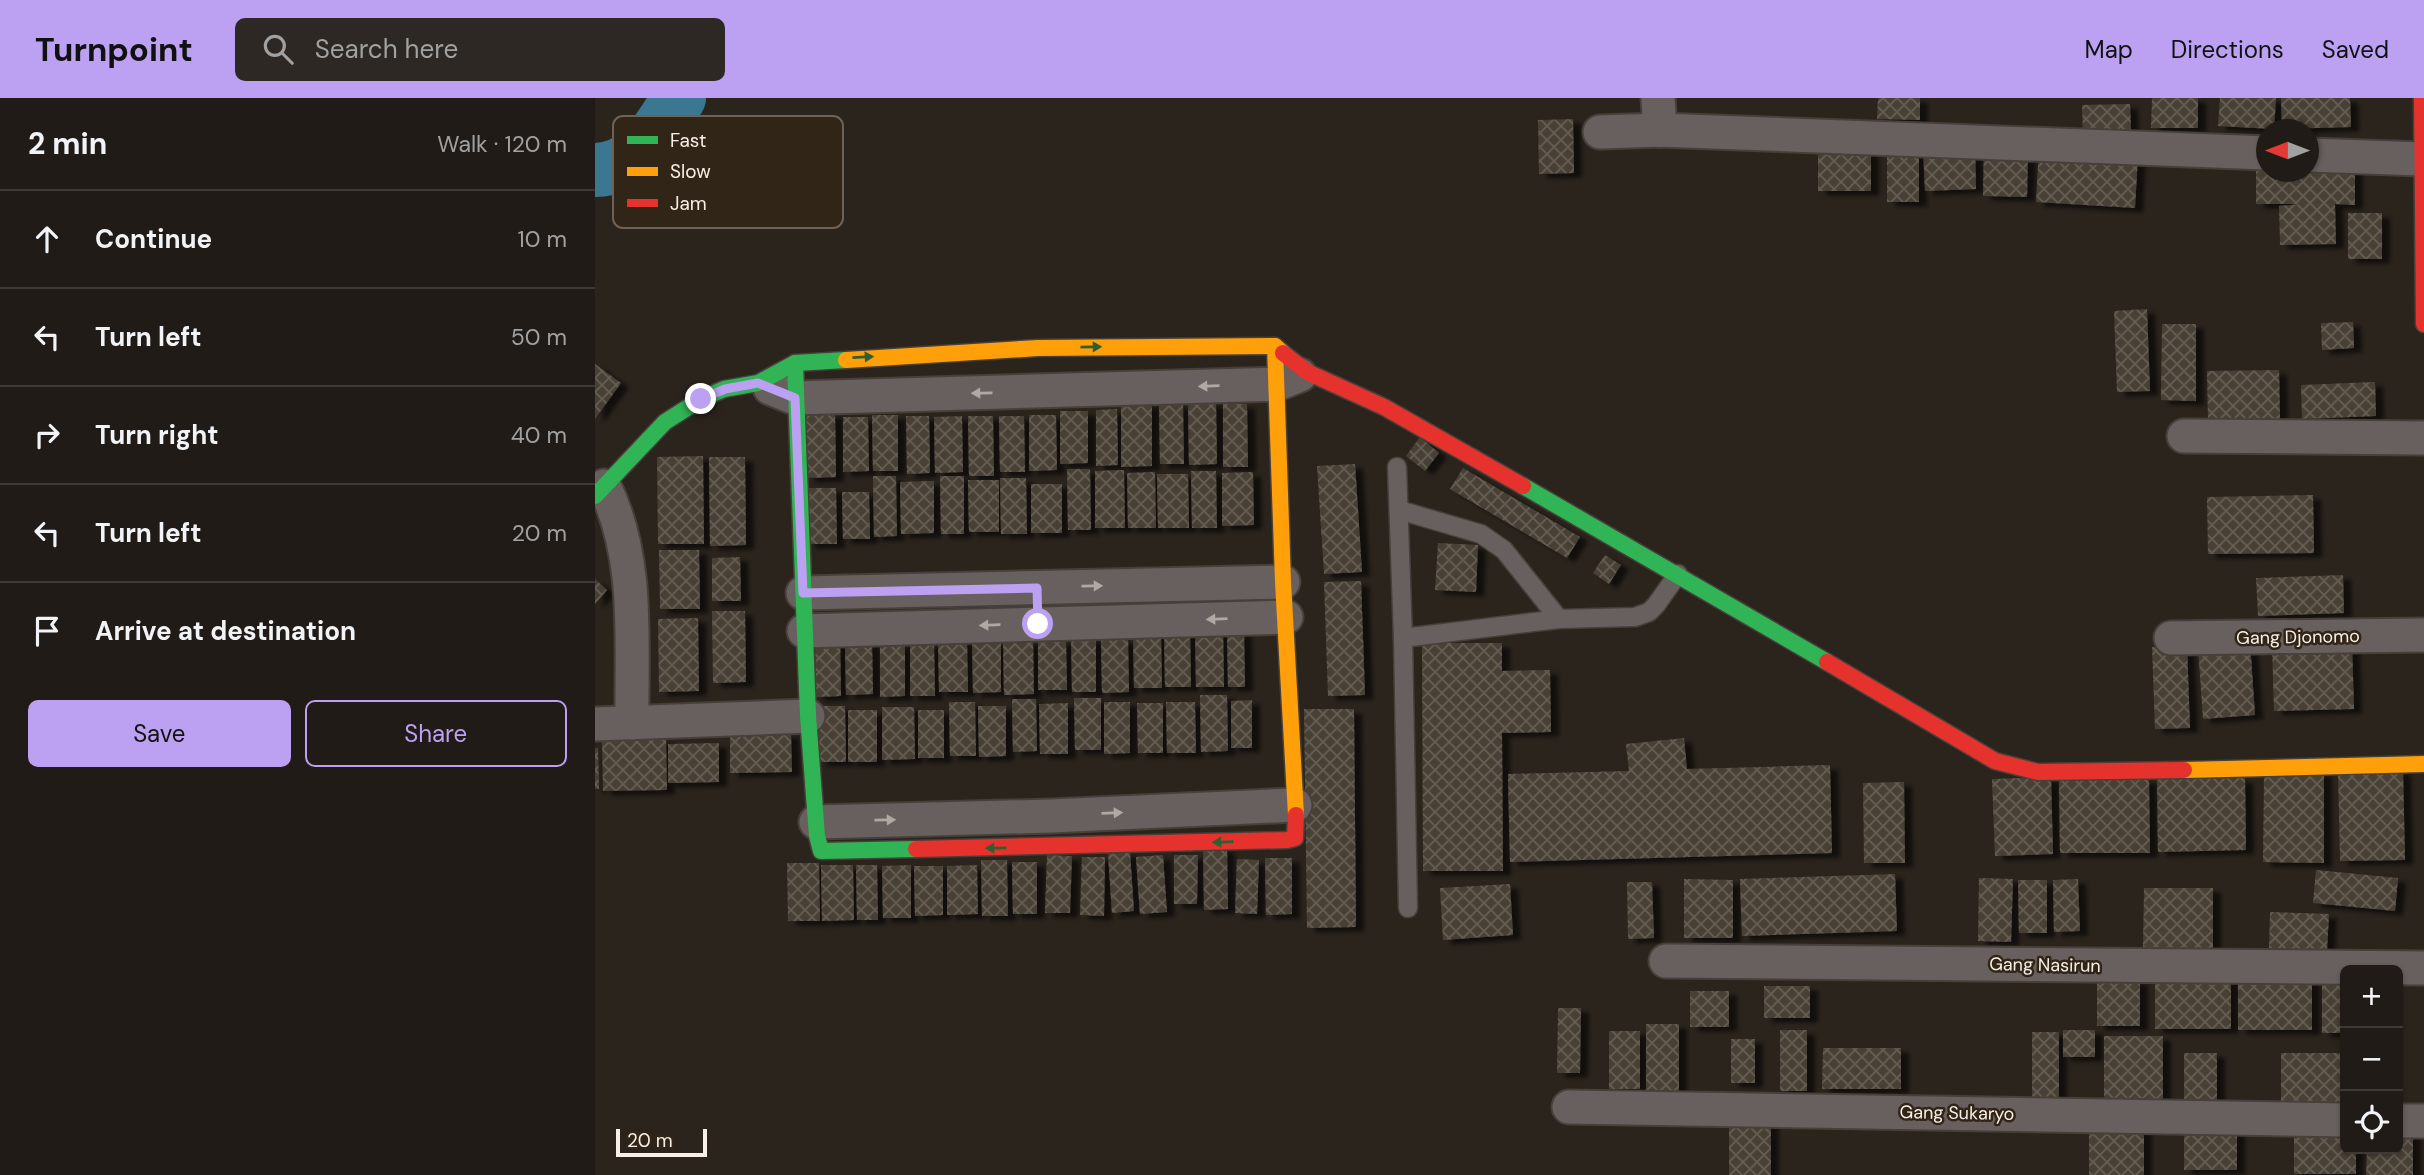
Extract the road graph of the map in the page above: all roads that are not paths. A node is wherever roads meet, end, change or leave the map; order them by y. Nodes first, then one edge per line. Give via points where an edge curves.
1 (2422, 98) edge
2 (1659, 114) edge
3 (1600, 132) dead end
4 (2256, 152) edge
5 (2319, 155) edge
6 (2422, 159) junction
7 (2424, 324) edge
8 (1275, 346) junction
9 (1024, 349) junction
10 (795, 363) junction
11 (1292, 378) junction
12 (758, 383) junction
13 (1025, 392) junction
14 (795, 398) junction
15 (2184, 436) dead end
16 (2424, 438) edge
17 (1397, 467) dead end
18 (599, 491) edge
19 (1399, 510) junction
20 (1678, 573) junction
21 (1283, 582) junction
22 (1037, 588) junction
23 (803, 593) junction
24 (1286, 617) junction
25 (1559, 619) junction
26 (1038, 624) junction
27 (804, 631) junction
28 (2424, 635) edge
29 (1403, 638) junction
30 (2171, 638) dead end
31 (809, 716) junction
32 (632, 723) junction
33 (595, 724) edge
34 (2424, 764) edge
35 (1295, 806) joint
36 (816, 822) joint
37 (1408, 908) dead end
38 (1666, 961) dead end
39 (2424, 968) edge
40 (1569, 1107) dead end
41 (2340, 1120) edge
42 (2403, 1121) edge
43 (2424, 1121) edge

1 - 6 main road
2 - 3 street
2 - 4 street
5 - 6 street
6 - 7 main road
9 -> 8 main road
8 - 11 main road
8 - 11 main road
10 -> 9 main road
9 - 13 street
10 - 12 main road
10 - 14 main road
11 -> 13 street
11 - 20 main road via 1384,407
11 - 21 main road
12 - 14 street
12 - 18 main road via 712,394 665,422
13 -> 14 street
14 - 23 main road
15 - 16 street
17 - 19 lane
18 - 32 street via 613,504 625,551 631,599
19 - 25 lane via 1481,534 1504,550
19 - 29 lane
20 - 25 lane via 1644,615
20 - 34 main road via 1973,749 2015,768 2086,773
22 -> 21 street
21 - 24 main road
22 - 23 street
22 - 26 street
23 - 27 main road
24 -> 26 street
24 - 35 main road
25 - 29 lane
26 -> 27 street
27 - 31 main road
28 - 30 street, Gang Djonomo
29 - 37 lane
31 - 32 street
31 - 36 main road
32 - 33 street
35 - 36 street via 1053,831
38 - 39 street, Gang Nasirun
40 - 41 street, Gang Sukaryo
42 - 43 street

